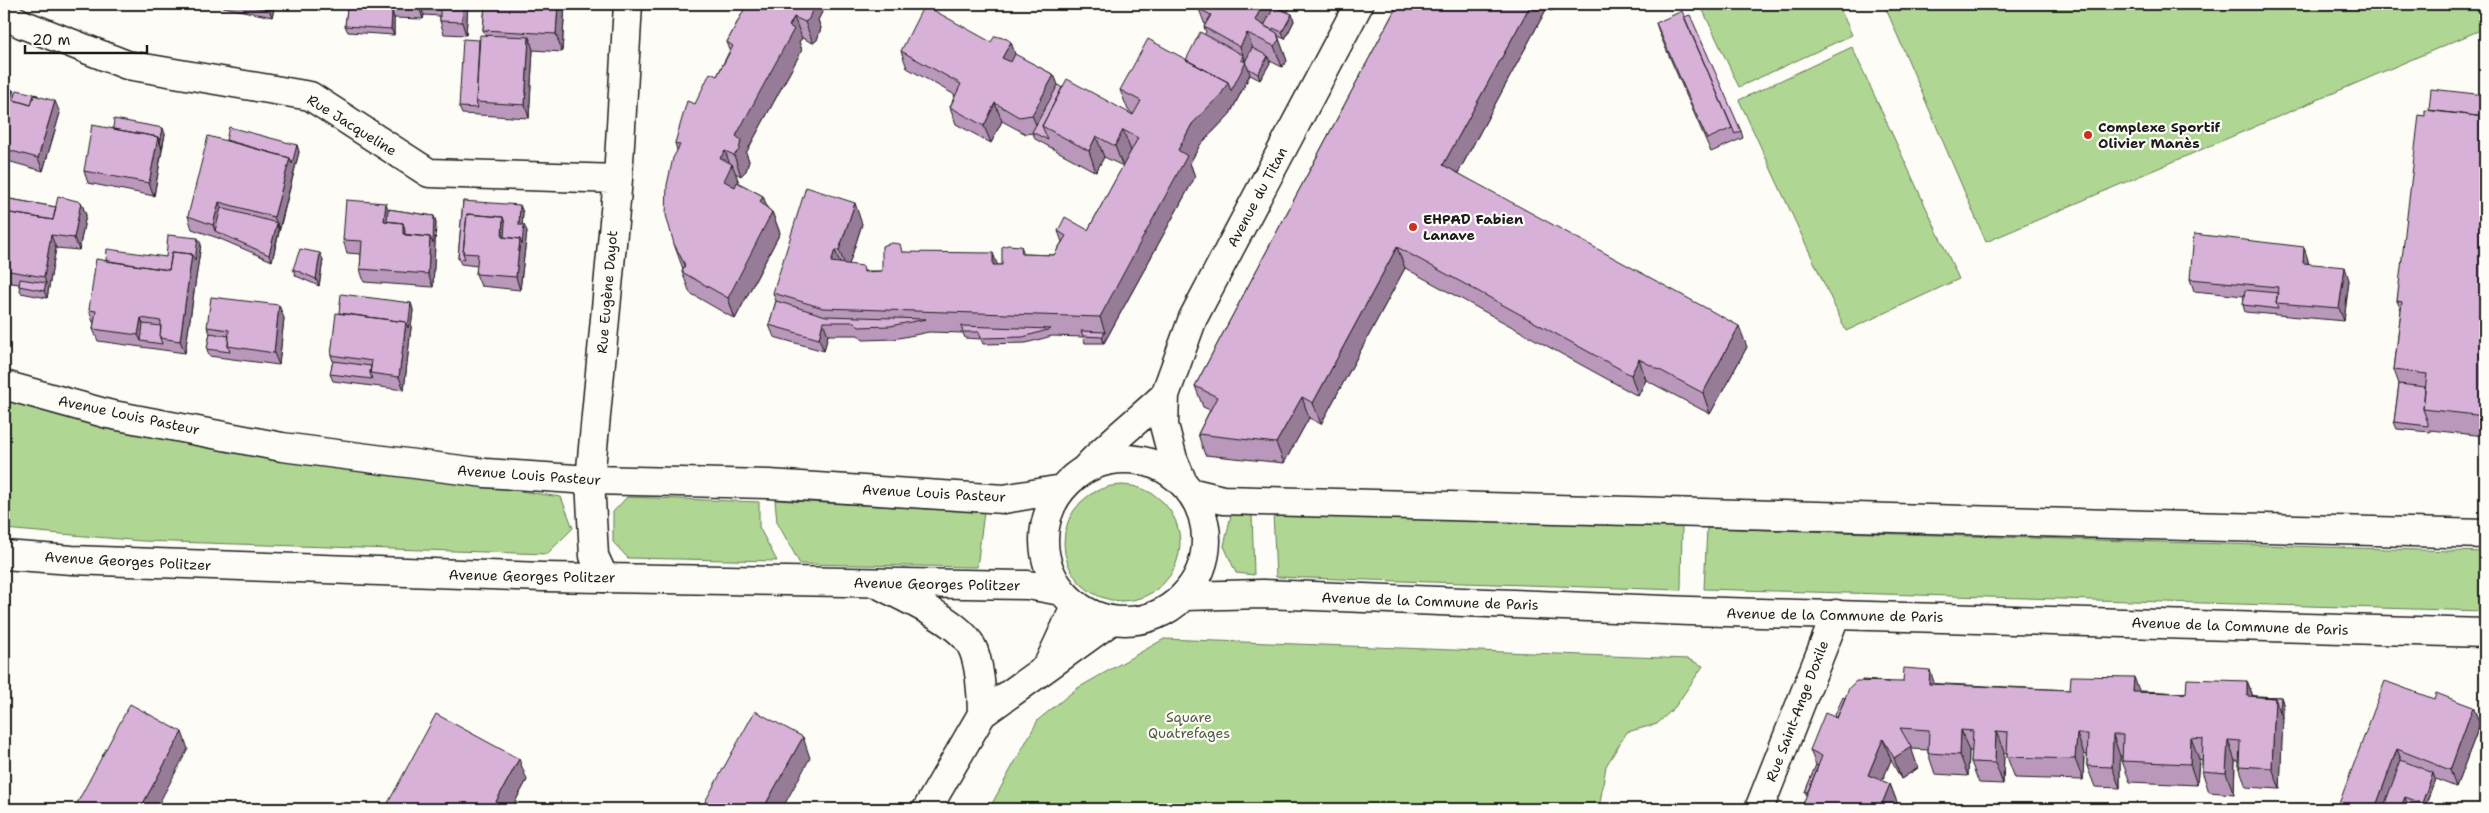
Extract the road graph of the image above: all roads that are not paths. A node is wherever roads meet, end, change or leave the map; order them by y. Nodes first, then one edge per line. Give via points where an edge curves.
1 (628, 4) edge
2 (1359, 4) edge
3 (4, 14) edge
4 (618, 179) junction
5 (4, 385) edge
6 (1166, 395) junction
7 (1086, 468) junction
8 (590, 480) junction
9 (1186, 488) junction
10 (1062, 489) junction
11 (2485, 534) edge
12 (4, 555) edge
13 (604, 578) junction
14 (878, 584) junction
15 (1184, 596) junction
16 (1068, 598) junction
17 (1836, 614) junction
18 (1111, 621) junction
19 (2485, 633) edge
20 (1047, 667) junction
21 (982, 714) junction
22 (927, 809) edge
23 (1759, 809) edge

1 - 4 main road, Rue Eugène Dayot
2 - 6 main road, Avenue du Titan via 1193,318
3 - 4 main road, Rue Jacqueline via 128,65 310,96 429,173
4 - 8 main road, Rue Eugène Dayot
5 - 8 main road, Avenue Louis Pasteur via 108,414 282,447 485,473
6 - 7 main road, Avenue du Titan via 1105,446
6 - 9 main road, Avenue du Titan via 1164,425 1173,459
7 - 9 main road via 1106,461 1127,459 1147,462 1160,467
7 - 10 main road
8 - 10 main road, Avenue Louis Pasteur via 742,483 1004,499
8 - 13 main road, Rue Eugène Dayot via 594,556
9 - 11 main road via 1223,500
9 - 15 main road via 1203,517 1206,545 1200,572
10 - 16 main road via 1048,513 1044,540 1048,567
12 - 13 main road, Avenue Georges Politzer
13 - 14 main road, Avenue Georges Politzer
14 - 16 main road, Avenue Georges Politzer via 1028,585
14 - 21 main road via 948,622 971,645 983,691
15 - 17 main road, Avenue de la Commune de Paris via 1262,594 1690,612
15 - 18 main road via 1151,617 1132,622
16 - 18 main road
16 - 20 main road
17 - 19 main road, Avenue de la Commune de Paris
17 - 23 main road, Rue Saint-Ange Doxile
18 - 20 main road
20 - 21 main road
21 - 22 main road

